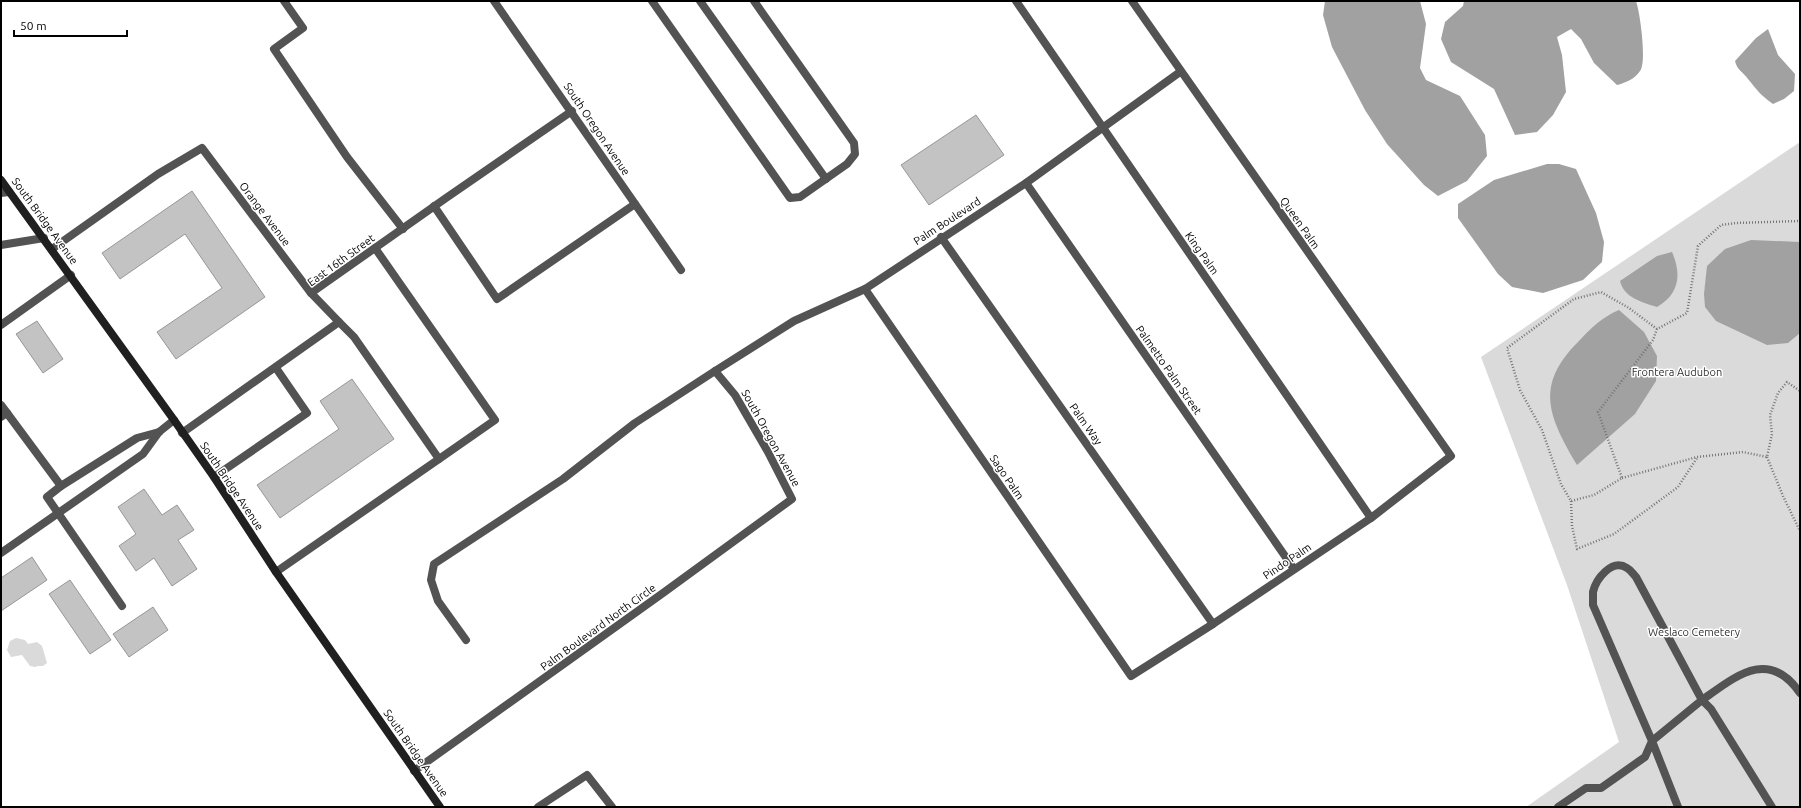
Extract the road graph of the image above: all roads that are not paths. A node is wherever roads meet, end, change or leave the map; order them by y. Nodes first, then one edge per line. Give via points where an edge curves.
1 (284, 1) edge
2 (494, 1) edge
3 (652, 1) edge
4 (700, 1) edge
5 (754, 1) edge
6 (1016, 1) edge
7 (1132, 1) edge
8 (1180, 72) junction
9 (572, 111) junction
10 (1102, 127) junction
11 (826, 179) junction
12 (1, 180) edge
13 (1026, 183) junction
14 (5, 192) edge
15 (635, 204) junction
16 (434, 206) junction
17 (403, 229) junction
18 (44, 238) junction
19 (941, 238) junction
20 (1, 245) edge
21 (375, 248) junction
22 (52, 249) junction
23 (681, 270) dead end
24 (71, 276) junction
25 (865, 289) junction
26 (311, 294) junction
27 (339, 322) junction
28 (1, 325) edge
29 (276, 368) junction
30 (715, 371) junction
31 (1, 405) edge
32 (4, 415) edge
33 (174, 420) junction
34 (159, 432) junction
35 (182, 432) junction
36 (1451, 456) joint
37 (439, 459) junction
38 (214, 477) junction
39 (61, 486) junction
40 (792, 499) joint
41 (58, 512) junction
42 (1371, 518) junction
43 (1, 553) edge
44 (1294, 569) junction
45 (276, 572) junction
46 (122, 606) dead end
47 (1213, 624) junction
48 (466, 640) dead end
49 (1131, 676) joint
50 (1800, 693) edge
51 (1702, 700) junction
52 (1652, 742) junction
53 (414, 771) junction
54 (440, 807) edge
55 (538, 807) edge
56 (612, 807) edge
57 (1558, 807) edge
58 (1678, 807) edge
59 (1772, 807) edge

1 - 17 street via 303,28 274,49 347,157
2 - 9 street, South Oregon Avenue
3 - 11 street via 790,198 800,197
4 - 11 street
5 - 11 street via 854,144 855,154 848,164
6 - 10 street, King Palm
7 - 8 street, Queen Palm
8 - 10 street, Palm Boulevard
8 - 36 street, Queen Palm
9 - 15 street, South Oregon Avenue
9 - 16 street, East 16th Street
10 - 13 street, Palm Boulevard
10 - 42 street, King Palm
12 - 14 street, South Bridge Avenue
13 - 19 street, Palm Boulevard
13 - 44 street, Palmetto Palm Street
14 - 18 street, South Bridge Avenue
15 - 16 street via 497,299
15 - 23 street, South Oregon Avenue
16 - 17 street, East 16th Street
17 - 21 street, East 16th Street
18 - 20 street
18 - 22 street, South Bridge Avenue
19 - 25 street, Palm Boulevard
19 - 47 street, Palm Way
21 - 26 street, East 16th Street
21 - 37 street via 495,420
22 - 24 street, South Bridge Avenue
22 - 26 street, Orange Avenue via 158,174 202,148
24 - 28 street
24 - 33 street, South Bridge Avenue
25 - 30 street, Palm Boulevard via 794,321
25 - 49 street, Sago Palm
26 - 27 street, East 16th Street
27 - 29 street
27 - 37 street, East 16th Street via 354,337
29 - 35 street
29 - 38 street via 307,413
30 - 40 street, South Oregon Avenue via 735,395
30 - 48 street via 635,423 563,478 434,564 431,580 438,601
31 - 32 street
32 - 39 street
33 - 34 street
33 - 35 street, South Bridge Avenue
34 - 39 street via 137,438
34 - 41 street via 143,454
35 - 38 street, South Bridge Avenue
36 - 42 street, Pindo Palm
37 - 45 street
38 - 45 street, South Bridge Avenue
39 - 41 street via 47,497
40 - 53 street, Palm Boulevard North Circle
41 - 43 street
41 - 46 street
42 - 44 street, Pindo Palm
44 - 47 street, Pindo Palm
45 - 53 street, South Bridge Avenue
47 - 49 street, Pindo Palm
50 - 51 street via 1794,684 1780,674 1753,669 1738,675
51 - 52 street
51 - 52 street via 1636,577 1627,568 1618,565 1602,574 1593,592 1593,605
51 - 59 street via 1711,709
52 - 57 street via 1645,757 1607,784 1601,788 1586,788
52 - 58 street
53 - 54 street, South Bridge Avenue
55 - 56 street via 587,775

